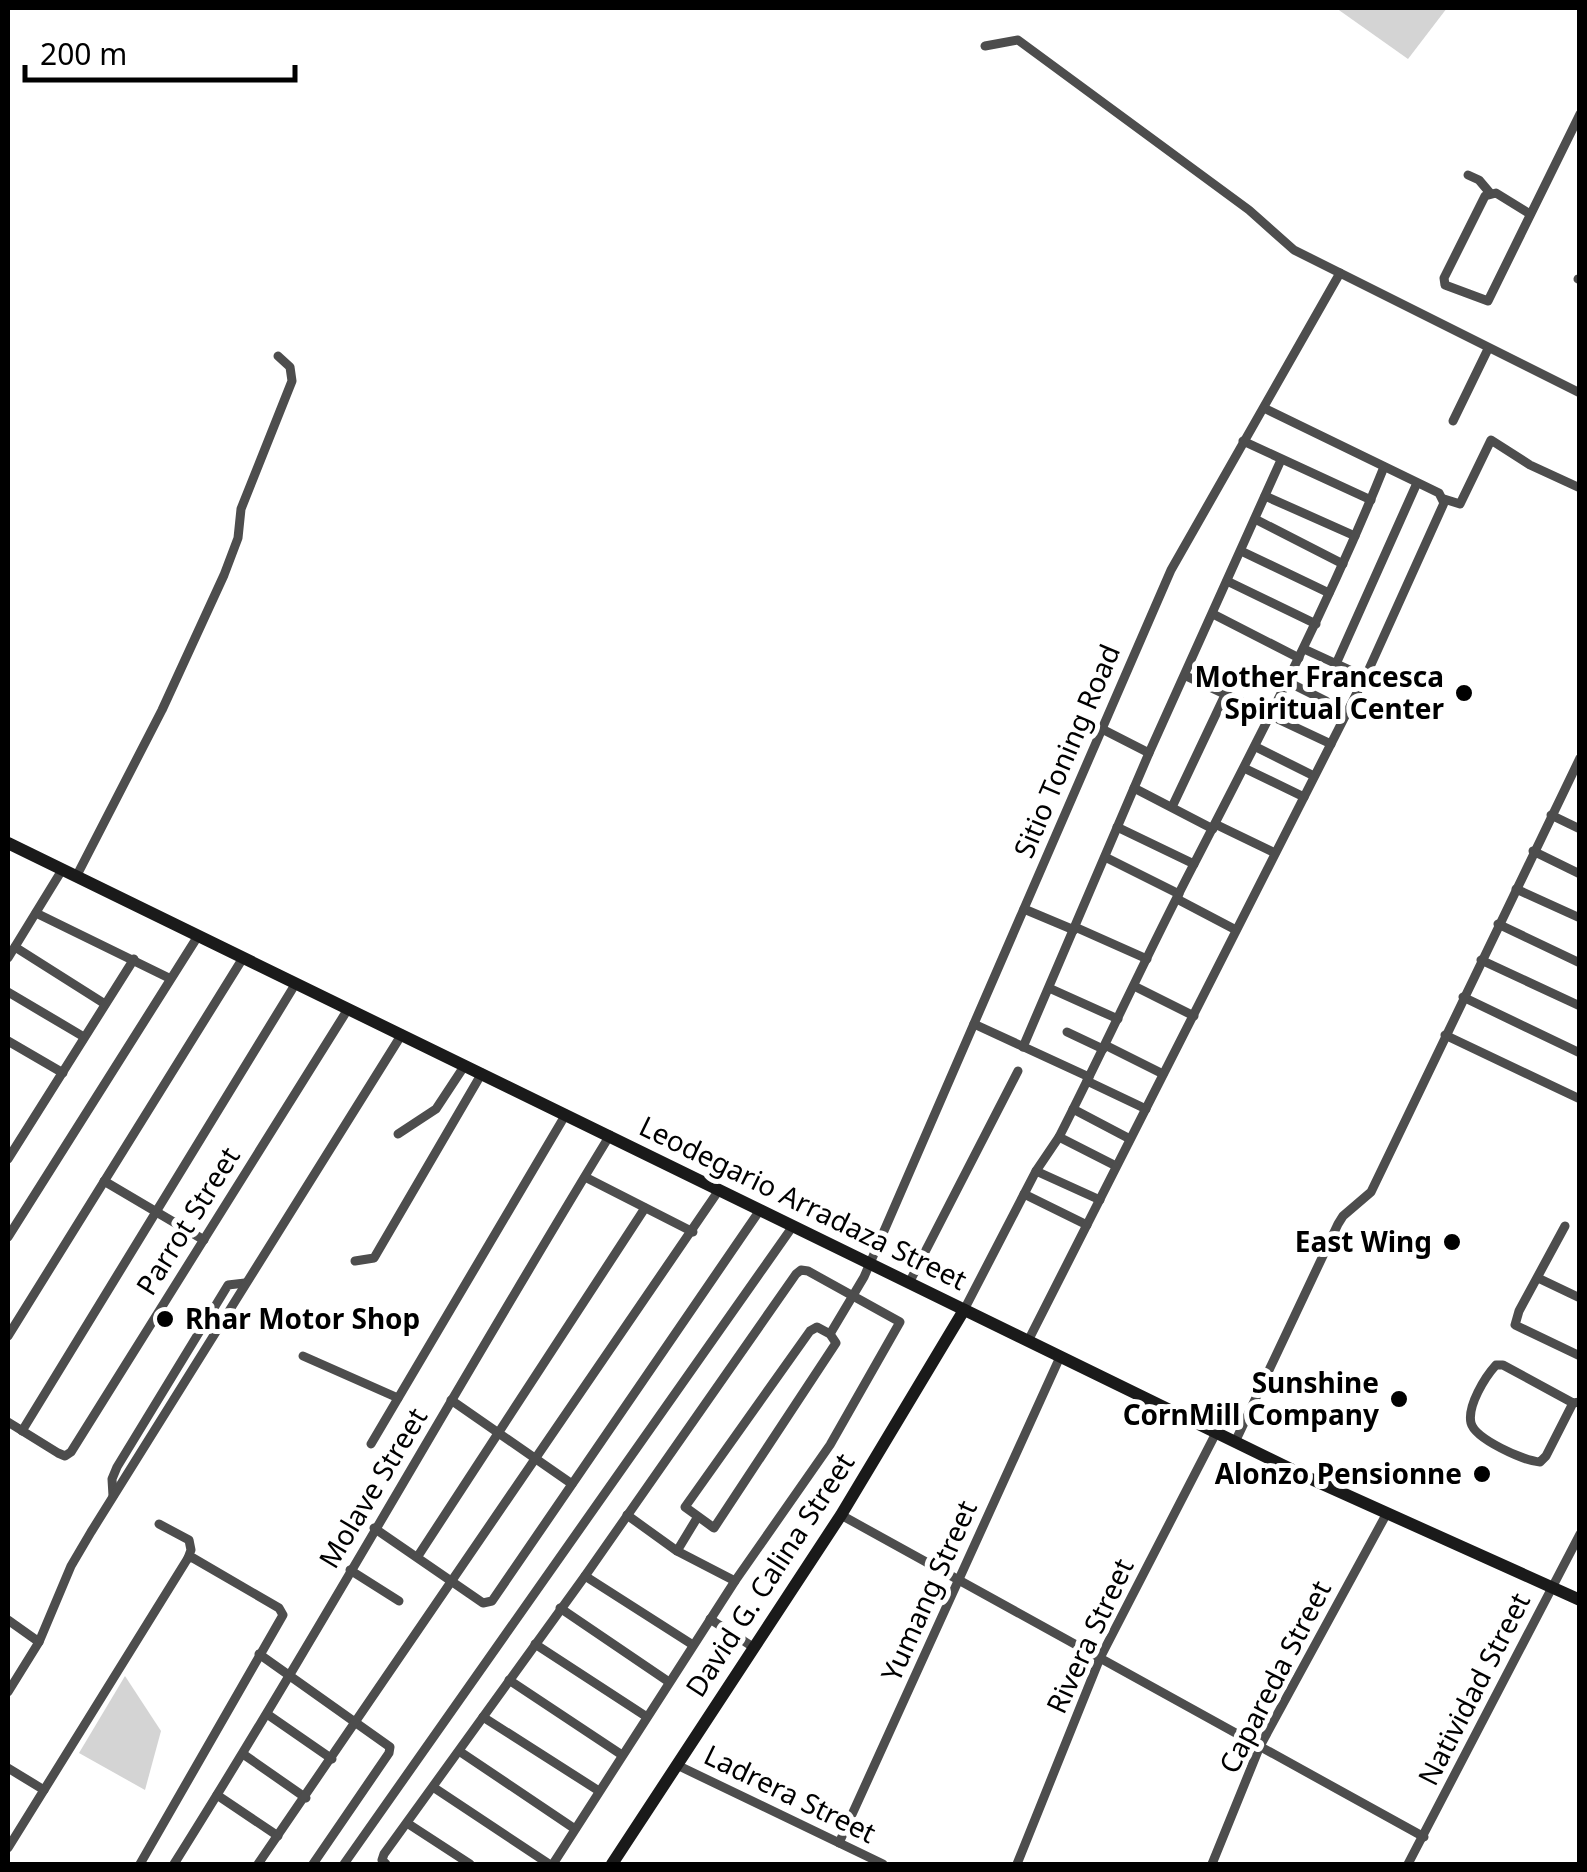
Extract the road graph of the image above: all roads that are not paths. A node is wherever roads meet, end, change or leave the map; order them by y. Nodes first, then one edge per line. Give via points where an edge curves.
1 (985, 46) dead end
2 (1580, 114) edge
3 (1468, 175) dead end
4 (1490, 193) junction
5 (1530, 214) junction
6 (1340, 272) junction
7 (1488, 349) junction
8 (278, 356) dead end
9 (1580, 394) edge
10 (1264, 408) junction
11 (1453, 420) dead end
12 (1243, 441) junction
13 (1281, 460) junction
14 (1384, 467) junction
15 (1417, 483) junction
16 (1579, 486) edge
17 (1265, 496) junction
18 (1444, 498) junction
19 (1371, 500) junction
20 (1255, 519) junction
21 (1356, 536) junction
22 (1241, 551) junction
23 (1342, 564) junction
24 (1227, 581) junction
25 (1329, 593) junction
26 (1212, 614) junction
27 (1316, 624) junction
28 (1301, 653) junction
29 (1336, 664) junction
30 (1186, 676) junction
31 (1365, 678) junction
32 (1288, 682) junction
33 (1226, 694) junction
34 (1326, 701) dead end
35 (1272, 715) junction
36 (1102, 729) junction
37 (1331, 744) junction
38 (1256, 747) junction
39 (1149, 753) junction
40 (1580, 758) edge
41 (1246, 769) junction
42 (1576, 774) edge
43 (1314, 776) junction
44 (1134, 788) junction
45 (1304, 797) junction
46 (1172, 807) junction
47 (1551, 815) junction
48 (1214, 827) junction
49 (1118, 828) junction
50 (1580, 829) edge
51 (8, 844) edge
52 (1534, 851) junction
53 (1275, 853) junction
54 (1105, 857) junction
55 (1194, 864) junction
56 (62, 870) junction
57 (1580, 874) edge
58 (76, 877) junction
59 (1516, 888) junction
60 (1178, 896) junction
61 (1024, 909) junction
62 (36, 913) junction
63 (1580, 918) edge
64 (1498, 924) junction
65 (1074, 928) junction
66 (1236, 930) junction
67 (198, 936) junction
68 (15, 948) junction
69 (8, 958) edge
70 (243, 958) junction
71 (134, 959) junction
72 (1147, 959) junction
73 (1481, 960) junction
74 (1580, 963) edge
75 (169, 978) junction
76 (296, 984) junction
77 (1134, 986) junction
78 (1048, 988) junction
79 (8, 992) edge
80 (1463, 998) junction
81 (106, 1004) junction
82 (1580, 1006) edge
83 (348, 1008) junction
84 (1194, 1016) junction
85 (1118, 1019) junction
86 (974, 1024) junction
87 (1067, 1032) dead end
88 (402, 1034) junction
89 (1445, 1035) junction
90 (84, 1037) junction
91 (8, 1041) edge
92 (1023, 1047) junction
93 (1104, 1047) junction
94 (1580, 1053) edge
95 (465, 1065) junction
96 (1018, 1071) dead end
97 (64, 1072) junction
98 (482, 1073) junction
99 (1163, 1074) junction
100 (1088, 1079) junction
101 (1580, 1099) edge
102 (1073, 1109) junction
103 (1146, 1109) junction
104 (566, 1114) junction
105 (398, 1134) dead end
106 (610, 1135) junction
107 (8, 1136) edge
108 (1059, 1137) junction
109 (1130, 1139) junction
110 (18, 1143) junction
111 (8, 1159) edge
112 (1116, 1166) junction
113 (1036, 1171) junction
114 (585, 1177) junction
115 (104, 1181) junction
116 (719, 1190) junction
117 (1024, 1194) junction
118 (1100, 1200) junction
119 (646, 1208) junction
120 (760, 1210) junction
121 (156, 1211) junction
122 (1087, 1225) junction
123 (793, 1226) junction
124 (1565, 1226) dead end
125 (693, 1232) junction
126 (8, 1238) edge
127 (204, 1240) junction
128 (354, 1260) dead end
129 (869, 1264) junction
130 (1538, 1278) junction
131 (909, 1283) junction
132 (246, 1284) junction
133 (855, 1296) junction
134 (1580, 1298) edge
135 (215, 1303) junction
136 (964, 1310) junction
137 (224, 1321) junction
138 (830, 1334) junction
139 (8, 1336) edge
140 (190, 1342) junction
141 (1028, 1342) junction
142 (303, 1356) dead end
143 (1580, 1356) edge
144 (1060, 1357) junction
145 (192, 1374) junction
146 (398, 1398) junction
147 (451, 1400) junction
148 (1576, 1402) edge
149 (8, 1422) edge
150 (22, 1431) junction
151 (496, 1432) junction
152 (1216, 1433) junction
153 (1235, 1442) junction
154 (371, 1444) dead end
155 (536, 1459) junction
156 (125, 1479) junction
157 (112, 1482) junction
158 (572, 1484) junction
159 (112, 1499) junction
160 (1386, 1514) junction
161 (627, 1515) junction
162 (841, 1515) junction
163 (697, 1518) junction
164 (159, 1524) dead end
165 (374, 1528) junction
166 (1580, 1534) edge
167 (677, 1551) junction
168 (418, 1556) junction
169 (188, 1558) junction
170 (350, 1570) junction
171 (584, 1576) junction
172 (958, 1580) junction
173 (735, 1581) junction
174 (453, 1582) junction
175 (1552, 1587) junction
176 (1580, 1600) edge
177 (398, 1601) dead end
178 (560, 1608) junction
179 (712, 1617) junction
180 (8, 1620) edge
181 (39, 1642) junction
182 (535, 1644) junction
183 (755, 1644) junction
184 (694, 1645) junction
185 (260, 1654) junction
186 (1100, 1658) junction
187 (290, 1673) junction
188 (509, 1680) junction
189 (669, 1682) junction
190 (8, 1692) edge
191 (267, 1714) junction
192 (483, 1717) junction
193 (647, 1717) junction
194 (358, 1722) junction
195 (1260, 1746) junction
196 (458, 1751) junction
197 (242, 1754) junction
198 (622, 1755) junction
199 (332, 1759) junction
200 (677, 1765) junction
201 (8, 1768) edge
202 (433, 1787) junction
203 (44, 1790) junction
204 (598, 1791) junction
205 (218, 1795) junction
206 (306, 1798) junction
207 (406, 1823) junction
208 (575, 1829) junction
209 (278, 1836) junction
210 (1424, 1836) junction
211 (839, 1843) junction
212 (8, 1848) edge
213 (140, 1864) edge
214 (174, 1864) edge
215 (258, 1864) edge
216 (313, 1864) edge
217 (344, 1864) edge
218 (386, 1864) edge
219 (470, 1864) edge
220 (551, 1864) edge
221 (612, 1864) edge
222 (883, 1864) edge
223 (1018, 1864) edge
224 (1212, 1864) edge
225 (1408, 1864) edge

1 - 6 street via 1018,40 1283,242
2 - 5 street
3 - 4 street
4 - 5 street
4 - 5 street via 1444,278 1449,288 1488,300
6 - 7 street
6 - 10 street, Sitio Toning Road
7 - 9 street
7 - 11 street
8 - 58 street via 292,381 241,509 224,575
10 - 12 street, Sitio Toning Road
10 - 14 street
12 - 13 street
12 - 36 street, Sitio Toning Road via 1171,570
13 - 17 street
13 - 19 street
14 - 15 street
14 - 19 street
15 - 18 street
15 - 29 street
16 - 18 street via 1491,440 1460,504
17 - 20 street
17 - 21 street
18 - 31 street
19 - 21 street
20 - 22 street
20 - 23 street
21 - 23 street
22 - 24 street
22 - 25 street
23 - 25 street
24 - 26 street
24 - 27 street
25 - 27 street
26 - 28 street
26 - 30 street
27 - 28 street
28 - 29 street
28 - 32 street
29 - 31 street
30 - 33 street
30 - 39 street
31 - 37 street
32 - 34 street
32 - 35 street
33 - 35 street
33 - 46 street
35 - 37 street
35 - 38 street
36 - 39 street
36 - 61 street, Sitio Toning Road
37 - 43 street
38 - 41 street
38 - 43 street
39 - 44 street
40 - 42 street
41 - 45 street
41 - 48 street
42 - 47 street
43 - 45 street
44 - 46 street
44 - 49 street
45 - 53 street
46 - 48 street
47 - 50 street
47 - 52 street
48 - 53 street
48 - 55 street
49 - 54 street
49 - 55 street
51 - 56 street, Leodegario Arradaza Street
52 - 57 street
52 - 59 street
53 - 66 street
54 - 60 street
54 - 65 street
55 - 60 street
56 - 58 street, Leodegario Arradaza Street
56 - 62 street
58 - 67 street, Leodegario Arradaza Street
59 - 63 street
59 - 64 street
60 - 66 street
60 - 72 street
61 - 65 street
61 - 86 street, Sitio Toning Road
62 - 68 street
62 - 71 street
64 - 73 street
64 - 74 street
65 - 72 street
65 - 78 street
66 - 84 street
67 - 70 street, Leodegario Arradaza Street
67 - 75 street
68 - 69 street
68 - 81 street
70 - 76 street, Leodegario Arradaza Street
70 - 115 street
71 - 75 street
71 - 81 street
72 - 77 street
73 - 80 street
73 - 82 street
75 - 126 street
76 - 83 street, Leodegario Arradaza Street
76 - 121 street
77 - 84 street
77 - 85 street
78 - 85 street
78 - 92 street
79 - 90 street
80 - 89 street
80 - 94 street
81 - 90 street
83 - 88 street, Leodegario Arradaza Street
83 - 127 street, Parrot Street
84 - 99 street
85 - 93 street
86 - 92 street
86 - 129 street, Sitio Toning Road
87 - 93 street
88 - 95 street, Leodegario Arradaza Street
88 - 132 street
89 - 101 street
89 - 153 street via 1371,1192 1338,1224
90 - 97 street
91 - 97 street
92 - 100 street
93 - 99 street
93 - 100 street
95 - 98 street, Leodegario Arradaza Street
95 - 105 street via 436,1109
96 - 131 street
97 - 110 street
98 - 104 street, Leodegario Arradaza Street
98 - 128 street via 374,1258
99 - 103 street
100 - 102 street
100 - 103 street
102 - 108 street
102 - 109 street
103 - 109 street
104 - 106 street, Leodegario Arradaza Street
104 - 146 street
106 - 114 street, Molave Street
106 - 116 street, Leodegario Arradaza Street
107 - 110 street
108 - 112 street
108 - 113 street
109 - 112 street
110 - 111 street
112 - 118 street
113 - 117 street
113 - 118 street
114 - 119 street
114 - 147 street, Molave Street
115 - 121 street
115 - 139 street
116 - 120 street, Leodegario Arradaza Street
116 - 125 street
117 - 122 street
117 - 136 street
118 - 122 street
119 - 125 street
119 - 151 street
120 - 123 street, Leodegario Arradaza Street
120 - 158 street
121 - 127 street
121 - 150 street
122 - 141 street
123 - 129 street, Leodegario Arradaza Street
123 - 217 street
124 - 130 street
125 - 155 street
127 - 150 street, Parrot Street via 74,1449 65,1456
129 - 131 street, Leodegario Arradaza Street
129 - 133 street, Sitio Toning Road
130 - 134 street
130 - 143 street via 1515,1325
131 - 136 street, Leodegario Arradaza Street
132 - 135 street via 228,1285
132 - 137 street
133 - 138 street, Sitio Toning Road
133 - 161 street via 808,1272 796,1274
133 - 173 street via 900,1322 830,1445
135 - 137 street
135 - 140 street
136 - 141 street, Leodegario Arradaza Street
136 - 162 street, David G. Calina Street
137 - 145 street
138 - 163 street via 834,1346 714,1528
138 - 163 street via 814,1328 799,1347 685,1507
140 - 145 street
140 - 157 street
141 - 144 street, Leodegario Arradaza Street
142 - 146 street
144 - 152 street, Leodegario Arradaza Street
144 - 172 street, Yumang Street
145 - 156 street
146 - 154 street
147 - 151 street
147 - 165 street, Molave Street
148 - 148 street via 1540,1462 1500,1447 1471,1425 1496,1364
149 - 150 street
151 - 155 street
151 - 168 street
152 - 153 street, Leodegario Arradaza Street
152 - 186 street, Rivera Street
153 - 160 street, Leodegario Arradaza Street
155 - 158 street
155 - 174 street
156 - 157 street
156 - 159 street
157 - 159 street
158 - 174 street via 492,1601 483,1603
159 - 181 street via 71,1566
160 - 175 street, Leodegario Arradaza Street
160 - 195 street, Capareda Street
161 - 167 street
161 - 171 street
162 - 172 street
162 - 183 street, David G. Calina Street
163 - 167 street
164 - 169 street via 190,1540
165 - 168 street
165 - 170 street, Molave Street
166 - 175 street, Natividad Street
167 - 173 street
168 - 174 street
169 - 185 street via 282,1610
169 - 203 street
170 - 177 street
170 - 187 street, Molave Street
171 - 178 street
171 - 184 street
172 - 186 street
172 - 211 street, Yumang Street
173 - 179 street
174 - 194 street
175 - 176 street, Leodegario Arradaza Street
175 - 210 street, Natividad Street
178 - 182 street
178 - 189 street
179 - 183 street
179 - 184 street
180 - 181 street
181 - 190 street
182 - 188 street
182 - 193 street
183 - 200 street, David G. Calina Street
184 - 189 street
185 - 187 street
185 - 213 street
186 - 195 street
186 - 223 street, Rivera Street
187 - 191 street, Molave Street
187 - 194 street
188 - 192 street
188 - 198 street
189 - 193 street
191 - 197 street, Molave Street
191 - 199 street
192 - 196 street
192 - 204 street
193 - 198 street
194 - 199 street
194 - 216 street via 387,1743 389,1753
195 - 210 street
195 - 224 street, Capareda Street
196 - 202 street
196 - 208 street
197 - 205 street, Molave Street
197 - 206 street
198 - 204 street
199 - 206 street
200 - 211 street, Ladrera Street
200 - 221 street, David G. Calina Street
201 - 203 street
202 - 207 street
202 - 220 street
203 - 212 street
204 - 208 street
205 - 209 street
205 - 214 street, Molave Street
206 - 209 street
207 - 218 street via 384,1854
207 - 219 street
208 - 220 street
209 - 215 street
210 - 225 street, Natividad Street
211 - 222 street, Ladrera Street

